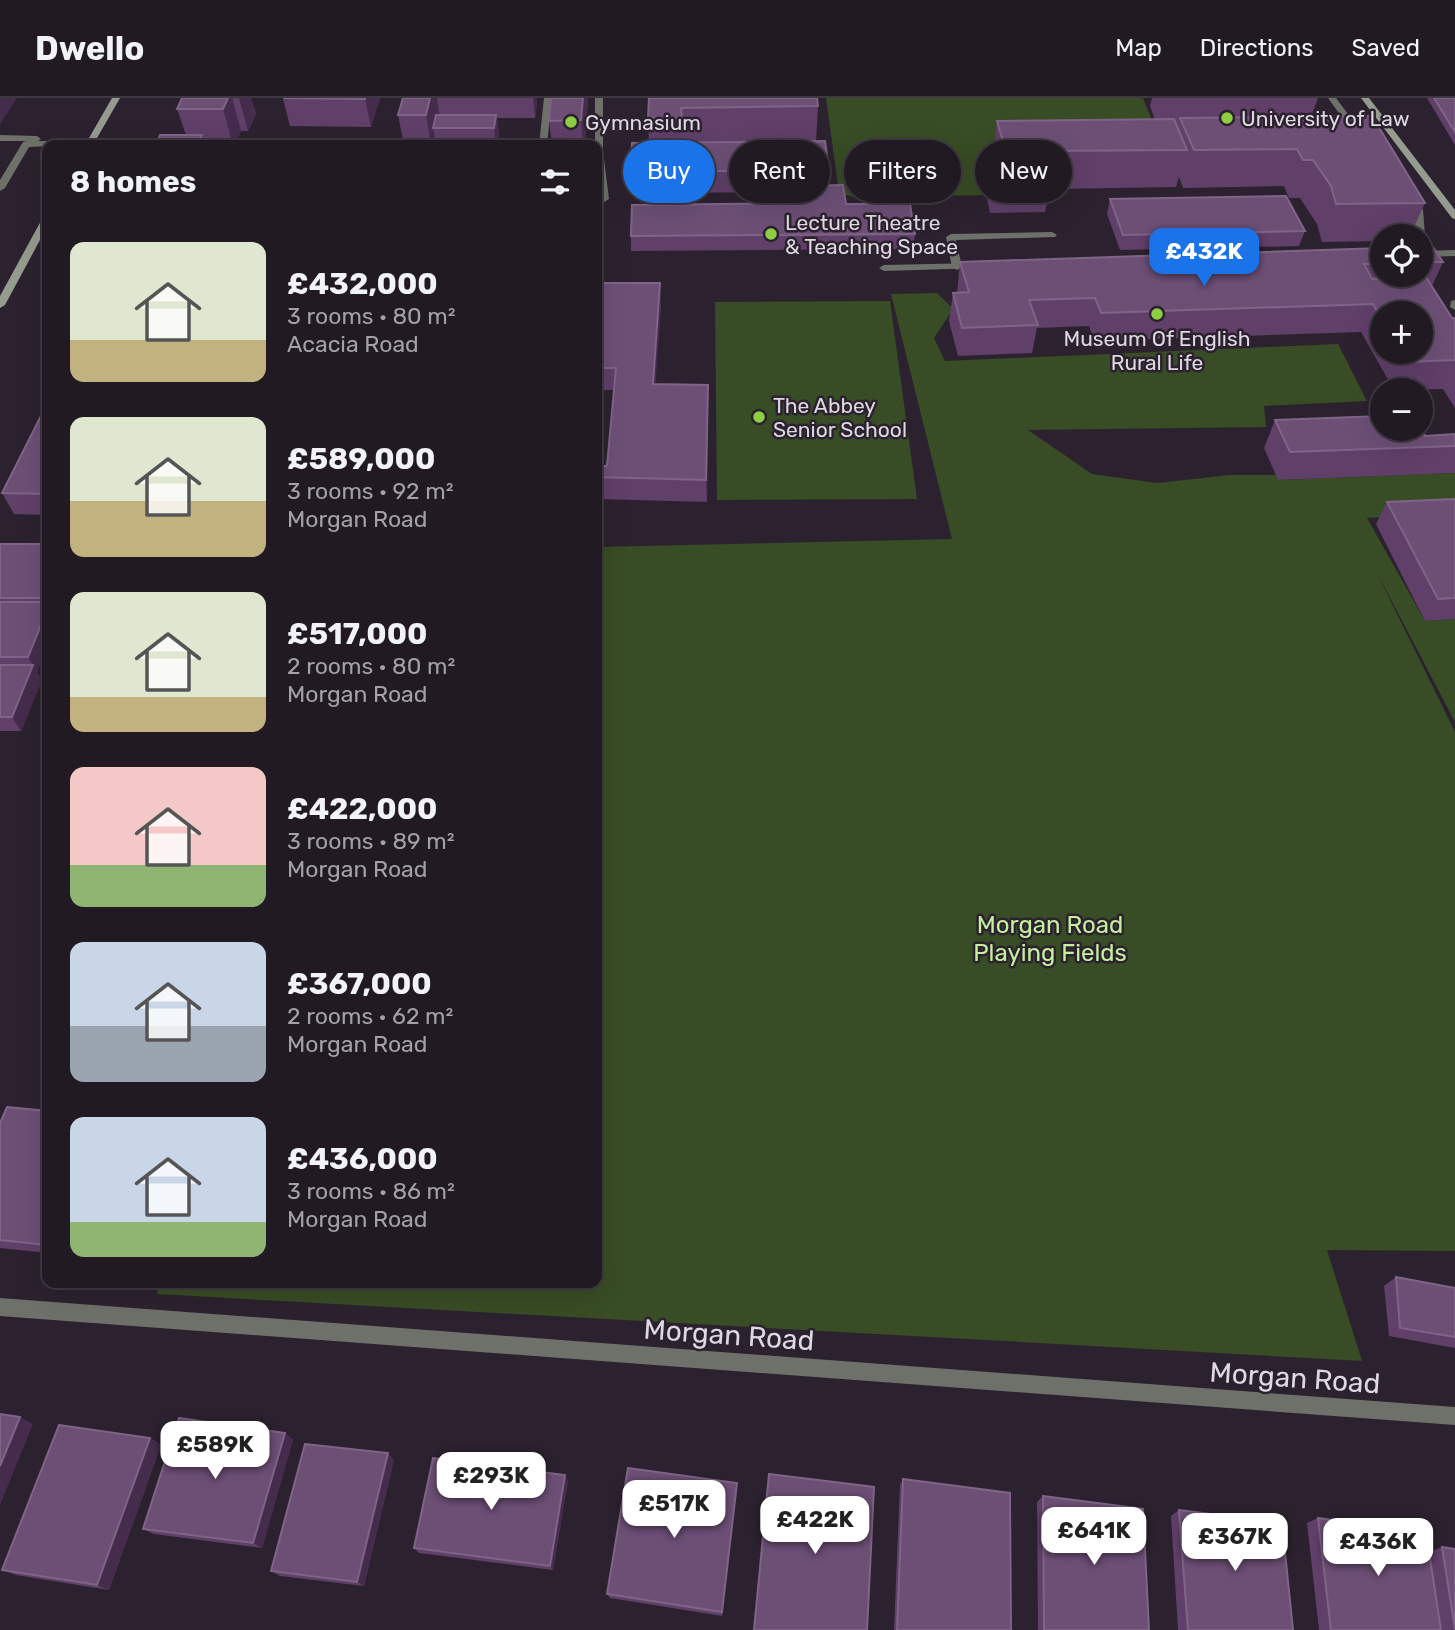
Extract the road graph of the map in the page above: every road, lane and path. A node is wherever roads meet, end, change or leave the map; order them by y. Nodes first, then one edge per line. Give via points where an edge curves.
1 (116, 98) edge
2 (548, 98) edge
3 (599, 98) edge
4 (1332, 98) edge
5 (1365, 98) edge
6 (0, 138) edge
7 (42, 140) edge
8 (92, 140) edge
9 (544, 140) edge
10 (598, 140) edge
11 (1368, 141) edge
12 (42, 144) edge
13 (602, 182) edge
14 (0, 188) edge
15 (1405, 190) edge
16 (604, 198) dead end
17 (1455, 216) edge
18 (1419, 224) edge
19 (42, 228) edge
20 (1052, 235) dead end
21 (1455, 253) edge
22 (1433, 254) edge
23 (985, 266) edge
24 (957, 267) junction
25 (884, 268) dead end
26 (0, 305) edge
27 (0, 1307) edge
28 (1455, 1416) edge

1 - 8 street
2 - 9 street
3 - 10 street
4 - 11 street
5 - 17 street
6 - 7 street
12 - 14 street via 26,144
13 - 16 street
15 - 18 street via 1418,210
19 - 26 street
20 - 24 street via 951,237
21 - 22 street
23 - 24 street
24 - 25 street
27 - 28 street, Morgan Road

